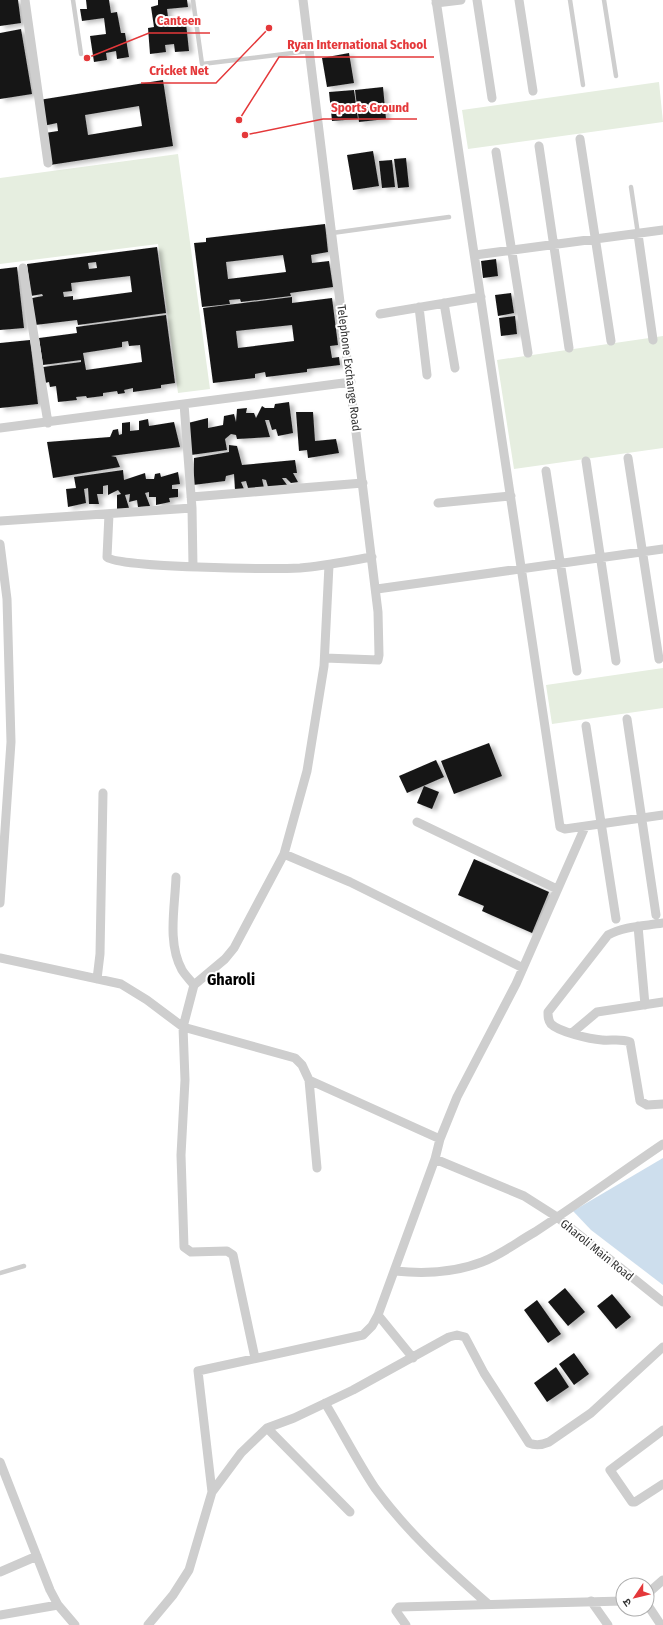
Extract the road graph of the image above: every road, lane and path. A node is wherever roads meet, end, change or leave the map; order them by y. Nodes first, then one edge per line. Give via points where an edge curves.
1 (25, 0) edge
2 (73, 0) edge
3 (193, 0) edge
4 (303, 0) edge
5 (461, 0) edge
6 (477, 0) edge
7 (519, 0) edge
8 (570, 0) edge
9 (604, 0) edge
10 (436, 2) edge
11 (309, 51) junction
12 (81, 54) dead end
13 (616, 76) dead end
14 (583, 85) dead end
15 (533, 91) dead end
16 (492, 98) dead end
17 (580, 139) dead end
18 (539, 146) dead end
19 (496, 152) dead end
20 (48, 164) dead end
21 (631, 187) dead end
22 (449, 217) dead end
23 (663, 230) edge
24 (332, 233) junction
25 (638, 234) junction
26 (596, 239) junction
27 (553, 245) junction
28 (512, 250) junction
29 (475, 255) junction
30 (23, 268) dead end
31 (482, 297) junction
32 (444, 303) junction
33 (419, 307) junction
34 (380, 314) dead end
35 (611, 340) dead end
36 (653, 340) dead end
37 (569, 348) dead end
38 (528, 353) dead end
39 (455, 368) dead end
40 (427, 375) dead end
41 (351, 382) junction
42 (184, 404) junction
43 (48, 423) junction
44 (0, 428) edge
45 (628, 458) dead end
46 (586, 461) dead end
47 (546, 471) dead end
48 (363, 483) junction
49 (511, 496) junction
50 (191, 497) junction
51 (438, 503) dead end
52 (192, 508) junction
53 (109, 514) junction
54 (0, 521) edge
55 (0, 544) edge
56 (663, 549) edge
57 (643, 552) junction
58 (372, 557) junction
59 (601, 558) junction
60 (560, 564) junction
61 (329, 565) junction
62 (193, 566) junction
63 (522, 569) junction
64 (376, 589) junction
65 (325, 658) junction
66 (659, 659) dead end
67 (616, 661) dead end
68 (577, 671) dead end
69 (627, 718) dead end
70 (586, 726) dead end
71 (103, 793) dead end
72 (663, 815) edge
73 (642, 818) junction
74 (417, 822) dead end
75 (601, 824) junction
76 (585, 827) junction
77 (284, 854) junction
78 (176, 877) dead end
79 (557, 889) junction
80 (0, 903) edge
81 (656, 915) dead end
82 (616, 919) dead end
83 (663, 923) edge
84 (638, 926) junction
85 (0, 958) edge
86 (523, 968) junction
87 (97, 979) junction
88 (194, 985) junction
89 (663, 1002) edge
90 (645, 1005) junction
91 (183, 1027) junction
92 (572, 1033) junction
93 (309, 1080) junction
94 (663, 1104) edge
95 (440, 1139) junction
96 (663, 1144) edge
97 (435, 1159) junction
98 (317, 1168) dead end
99 (558, 1217) junction
100 (24, 1266) dead end
101 (395, 1271) junction
102 (0, 1273) edge
103 (663, 1302) edge
104 (378, 1315) junction
105 (663, 1347) edge
106 (255, 1358) junction
107 (413, 1358) junction
108 (325, 1403) junction
109 (267, 1428) junction
110 (663, 1430) edge
111 (0, 1462) edge
112 (663, 1484) edge
113 (212, 1492) junction
114 (350, 1512) dead end
115 (37, 1556) junction
116 (0, 1572) edge
117 (663, 1580) edge
118 (655, 1587) edge
119 (591, 1601) junction
120 (615, 1601) edge
121 (488, 1604) junction
122 (58, 1605) junction
123 (0, 1615) edge
124 (655, 1615) edge
125 (75, 1625) edge
126 (148, 1625) edge
127 (406, 1625) edge
128 (608, 1625) edge
129 (662, 1625) edge

1 - 20 street
2 - 12 lane
3 - 11 lane via 202,64
4 - 11 street, Telephone Exchange Road
5 - 10 street
6 - 16 street
7 - 15 street
8 - 14 lane
9 - 13 lane
10 - 29 street
11 - 24 street, Telephone Exchange Road
17 - 26 street
18 - 27 street
19 - 28 street
21 - 25 lane
22 - 24 lane
23 - 25 street
24 - 41 street, Telephone Exchange Road
25 - 26 street
25 - 36 street
26 - 27 street
26 - 35 street
27 - 28 street
27 - 37 street
28 - 29 street
28 - 38 street
29 - 31 street
30 - 43 street
31 - 32 street
31 - 49 street
32 - 33 street
32 - 39 street
33 - 34 street
33 - 40 street
41 - 42 street
41 - 48 street, Telephone Exchange Road
42 - 43 street
42 - 50 street
43 - 44 street
45 - 57 street
46 - 59 street
47 - 60 street
48 - 50 street
48 - 58 street, Telephone Exchange Road
49 - 51 street
49 - 63 street
50 - 52 street
52 - 53 street
52 - 62 street
53 - 54 street
53 - 62 street via 109,560 151,566
55 - 80 street via 6,599 11,742
56 - 57 street
57 - 59 street
57 - 66 street
58 - 61 street
58 - 64 street, Telephone Exchange Road
59 - 60 street
59 - 67 street
60 - 63 street
60 - 68 street
61 - 62 street via 300,568
61 - 65 street
63 - 64 street
63 - 76 street via 560,827
64 - 65 street, Telephone Exchange Road via 380,655 378,660
65 - 77 street via 307,771
69 - 73 street
70 - 75 street
71 - 87 street via 100,954
72 - 73 street
73 - 75 street
73 - 81 street
74 - 79 street
75 - 76 street
75 - 82 street
76 - 79 street
77 - 86 street via 350,882
77 - 88 street via 234,948
78 - 88 street via 173,935 176,953 182,970
79 - 86 street
83 - 84 street
84 - 90 street
84 - 92 street via 616,931 608,936 548,1012 553,1026
85 - 87 street
86 - 95 street via 457,1097
87 - 91 street via 121,984
88 - 91 street
89 - 90 street
90 - 92 street via 597,1012
91 - 93 street via 295,1058 302,1065
91 - 106 street via 186,1080 181,1155 184,1247 191,1252 227,1251 233,1255
92 - 94 street via 602,1041 630,1042 640,1101 647,1105
93 - 95 street
93 - 98 street
95 - 97 street
96 - 99 street
97 - 99 street via 524,1196
97 - 101 street
99 - 101 street, Gharoli Main Road via 500,1254 482,1262 440,1272 419,1274
99 - 103 street, Gharoli Main Road
100 - 102 lane
101 - 104 street
104 - 106 street via 363,1335
104 - 107 street
105 - 107 street via 591,1413 548,1442 537,1445 529,1444 484,1373 465,1337 449,1337
106 - 113 street via 198,1371
107 - 108 street
108 - 109 street
108 - 121 street via 375,1487 408,1528 446,1568
109 - 113 street via 241,1453
109 - 114 street
110 - 112 street via 610,1470 632,1502
111 - 115 street
113 - 126 street via 189,1570
115 - 116 street
115 - 122 street
117 - 118 street
119 - 120 street
119 - 121 street
119 - 128 street
121 - 127 street via 399,1607 396,1611
122 - 123 street
122 - 125 street
124 - 129 street

